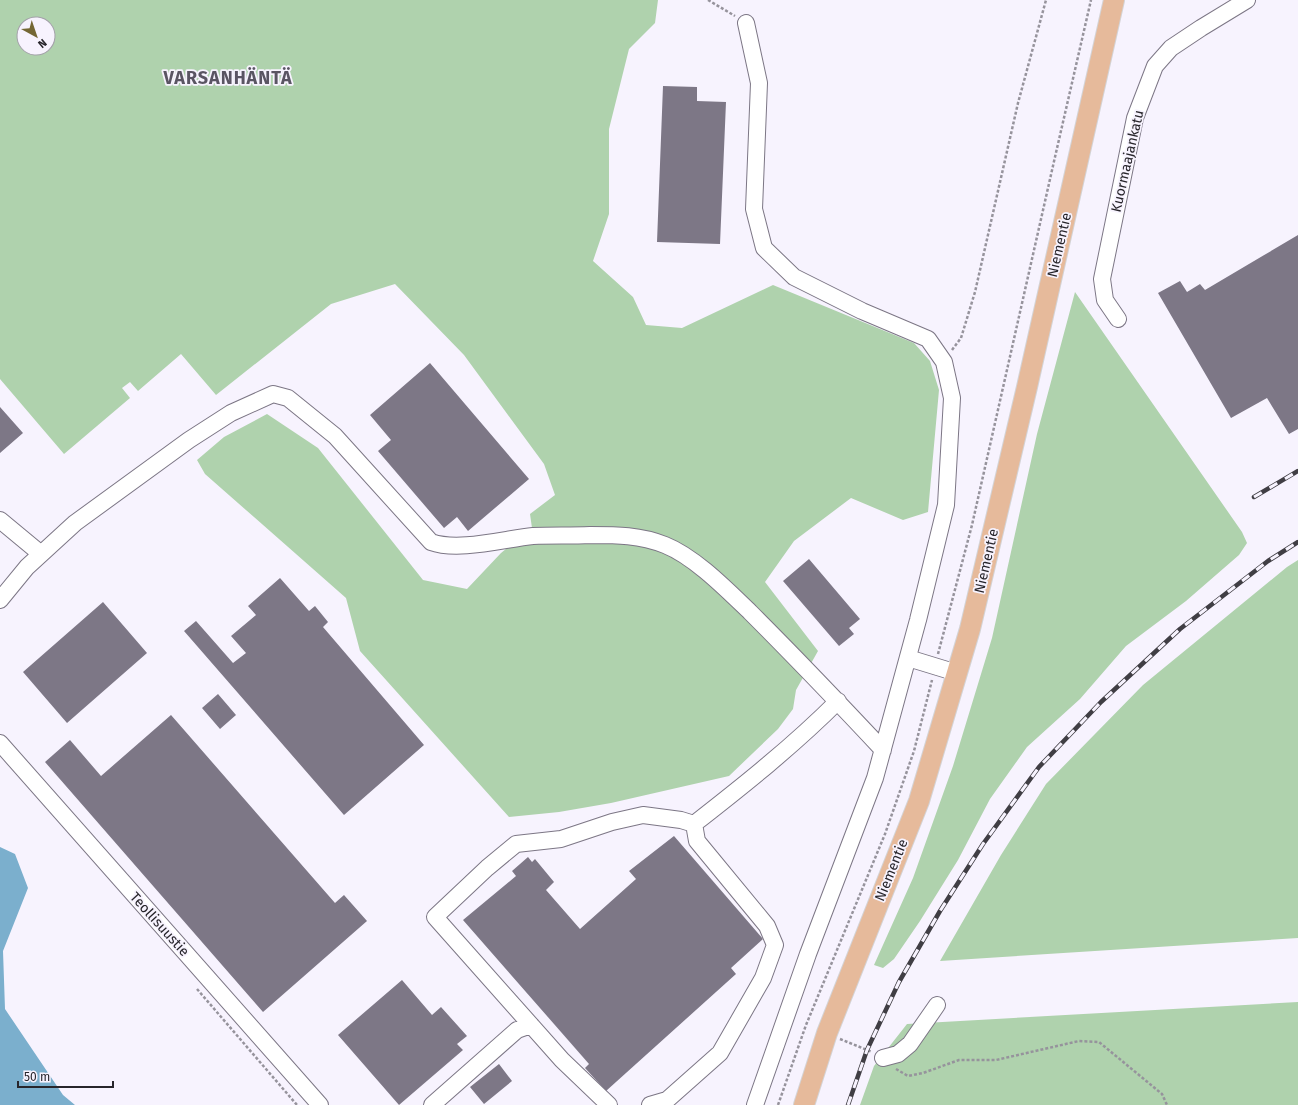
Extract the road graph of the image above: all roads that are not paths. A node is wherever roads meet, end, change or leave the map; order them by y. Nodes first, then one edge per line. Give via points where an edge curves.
1 (1114, 0) edge
2 (1247, 0) edge
3 (746, 23) road end
4 (1118, 319) dead end
5 (0, 520) edge
6 (41, 554) junction
7 (0, 600) edge
8 (908, 658) junction
9 (957, 672) junction
10 (838, 701) junction
11 (0, 744) edge
12 (882, 750) junction
13 (694, 824) junction
14 (937, 1005) dead end
15 (531, 1025) junction
16 (884, 1058) road end
17 (320, 1105) edge
18 (432, 1105) edge
19 (609, 1105) edge
20 (650, 1105) edge
21 (755, 1105) edge
22 (804, 1105) edge

1 - 9 main road, Niementie via 1028,387 970,629
2 - 4 street, Kuormaajankatu via 1171,48 1155,66 1135,118 1102,280 1105,300
3 - 8 street via 759,84 754,209 764,248 794,277 862,311 928,339 944,362 952,398 946,505
5 - 6 street
6 - 7 street
6 - 10 street via 75,523 189,440 231,413 273,394 288,398 335,436 431,542 439,545 474,544 533,536 622,535 666,545 687,557 723,586
8 - 9 street
8 - 12 street
9 - 22 main road, Niementie via 919,801 827,1033
10 - 12 street
10 - 13 street via 755,777
11 - 17 street, Teollisuustie
12 - 21 street
13 - 15 street via 643,815 561,839 516,844 435,917
13 - 20 street via 697,841 768,926 775,945 763,978 720,1053 667,1100
14 - 16 street via 910,1044 898,1054
15 - 18 street via 518,1030
15 - 19 street via 562,1060

